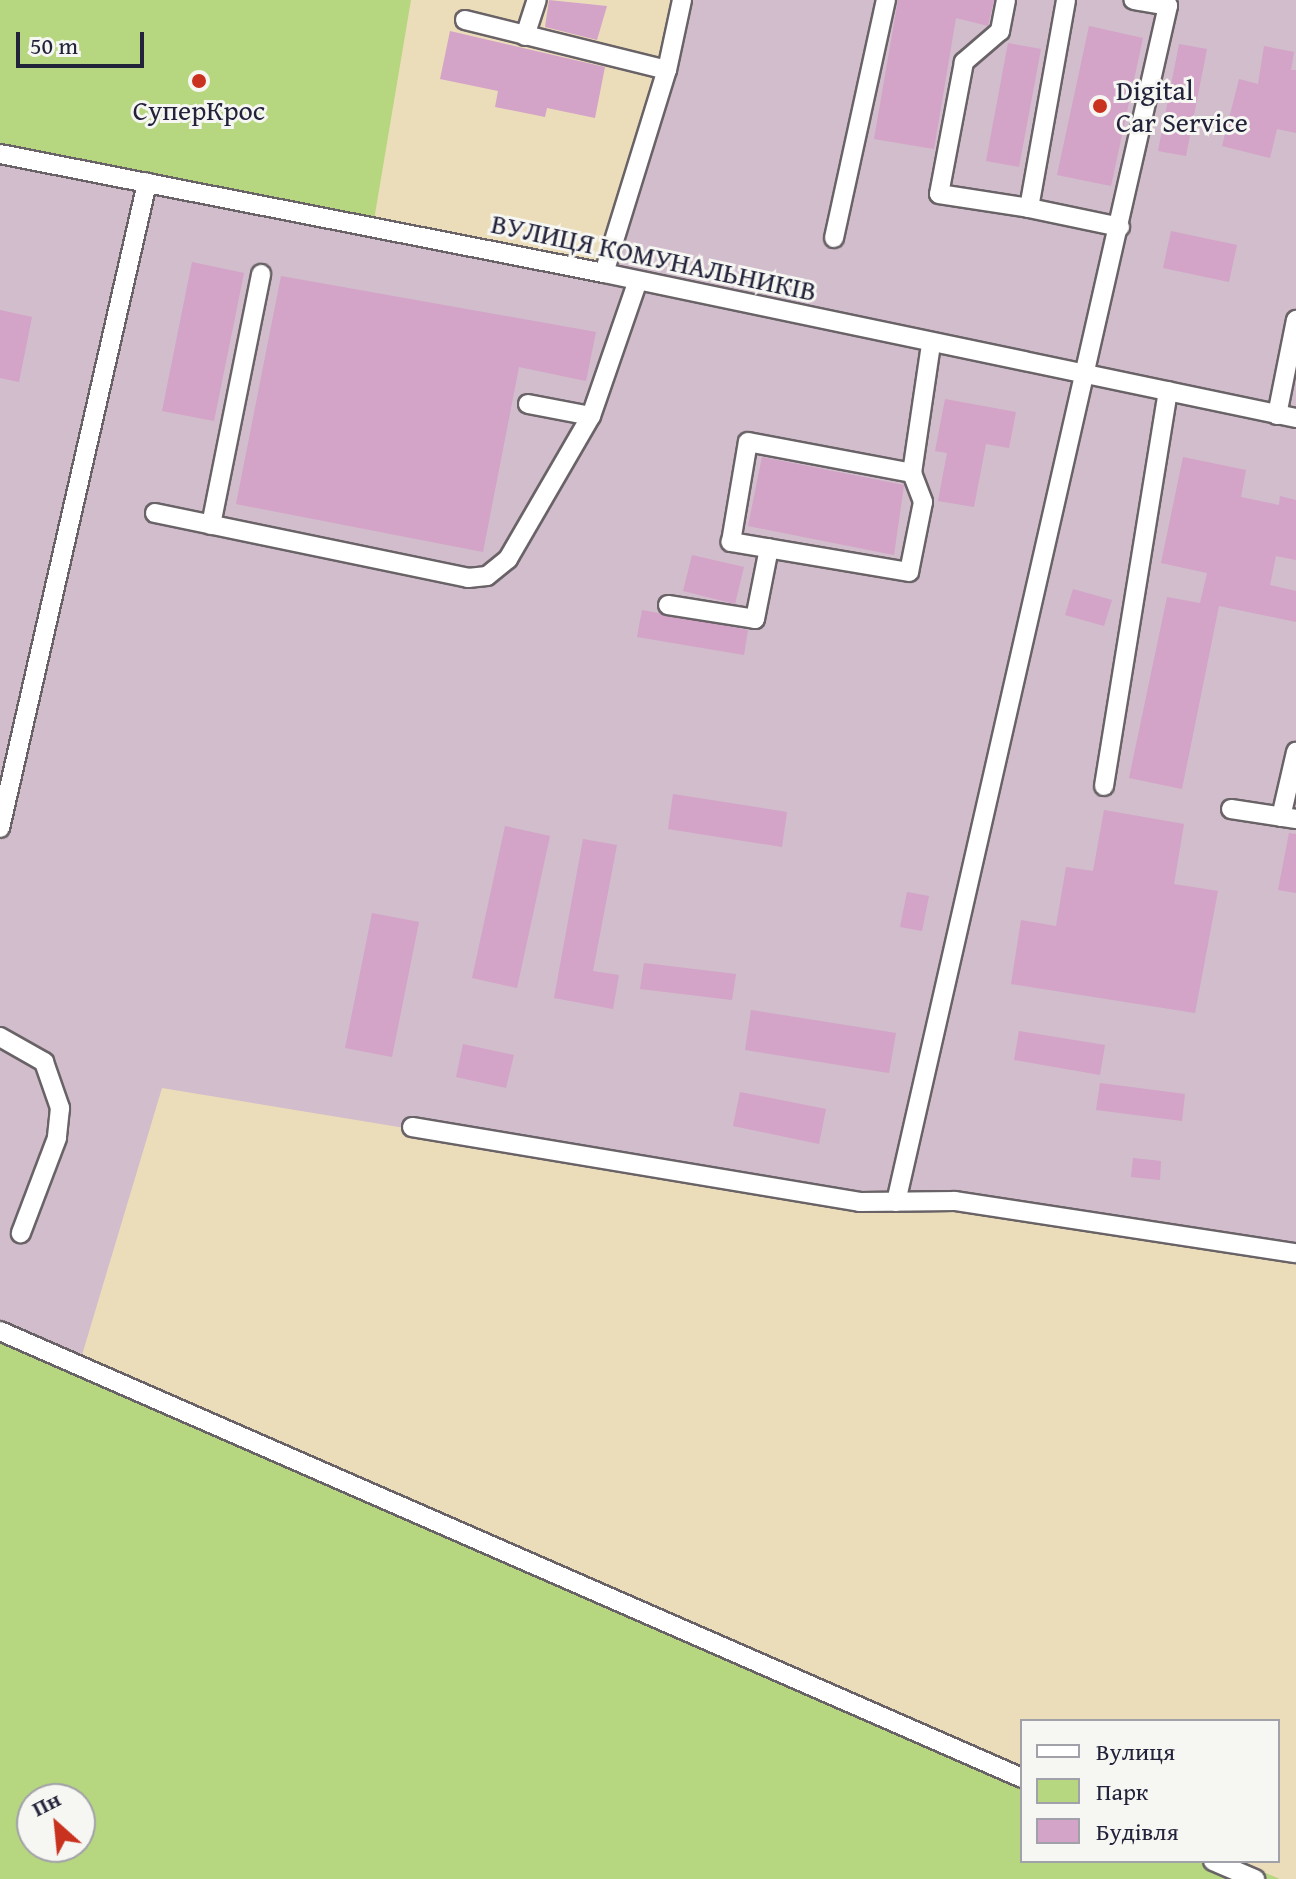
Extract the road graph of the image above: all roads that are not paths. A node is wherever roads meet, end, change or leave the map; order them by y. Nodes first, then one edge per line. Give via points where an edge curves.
1 (537, 0) edge
2 (682, 0) edge
3 (886, 0) edge
4 (1006, 0) edge
5 (1066, 0) edge
6 (1134, 0) edge
7 (465, 20) dead end
8 (525, 36) junction
9 (667, 70) junction
10 (0, 154) edge
11 (147, 183) junction
12 (1029, 208) junction
13 (1120, 227) junction
14 (834, 238) dead end
15 (604, 273) junction
16 (261, 274) dead end
17 (637, 283) junction
18 (1296, 320) edge
19 (931, 345) junction
20 (1085, 372) junction
21 (1168, 391) junction
22 (528, 404) dead end
23 (591, 416) junction
24 (1287, 416) edge
25 (912, 473) junction
26 (155, 513) dead end
27 (211, 525) junction
28 (769, 548) junction
29 (668, 605) dead end
30 (1296, 752) edge
31 (1104, 786) dead end
32 (1231, 809) dead end
33 (1289, 818) edge
34 (0, 828) edge
35 (0, 1037) edge
36 (412, 1127) dead end
37 (896, 1202) junction
38 (21, 1233) dead end
39 (1296, 1253) edge
40 (0, 1331) edge
41 (1020, 1777) edge
42 (1218, 1863) edge
43 (1255, 1879) edge

1 - 8 street
2 - 9 street
3 - 14 street
4 - 12 street via 1000,31 964,62 939,194
5 - 12 street
6 - 13 street via 1168,6
7 - 8 street
8 - 9 street
9 - 15 street
10 - 11 street, ВУЛИЦЯ КОМУНАЛЬНИКІВ
11 - 15 street, ВУЛИЦЯ КОМУНАЛЬНИКІВ
11 - 34 street
12 - 13 street
13 - 20 street
15 - 17 street, ВУЛИЦЯ КОМУНАЛЬНИКІВ
16 - 27 street
17 - 19 street, ВУЛИЦЯ КОМУНАЛЬНИКІВ
17 - 23 street
18 - 24 street
19 - 20 street, ВУЛИЦЯ КОМУНАЛЬНИКІВ
19 - 25 street
20 - 21 street, ВУЛИЦЯ КОМУНАЛЬНИКІВ
20 - 37 street
21 - 24 street, ВУЛИЦЯ КОМУНАЛЬНИКІВ
21 - 31 street
22 - 23 street
23 - 27 street via 508,559 487,576 468,578
25 - 28 street via 923,502 909,572
25 - 28 street via 748,442 731,542
26 - 27 street
28 - 29 street via 755,619
30 - 33 street
32 - 33 street
35 - 38 street via 44,1062 60,1108 57,1138
36 - 37 street via 860,1202
37 - 39 street via 955,1201
40 - 41 street
42 - 43 street

